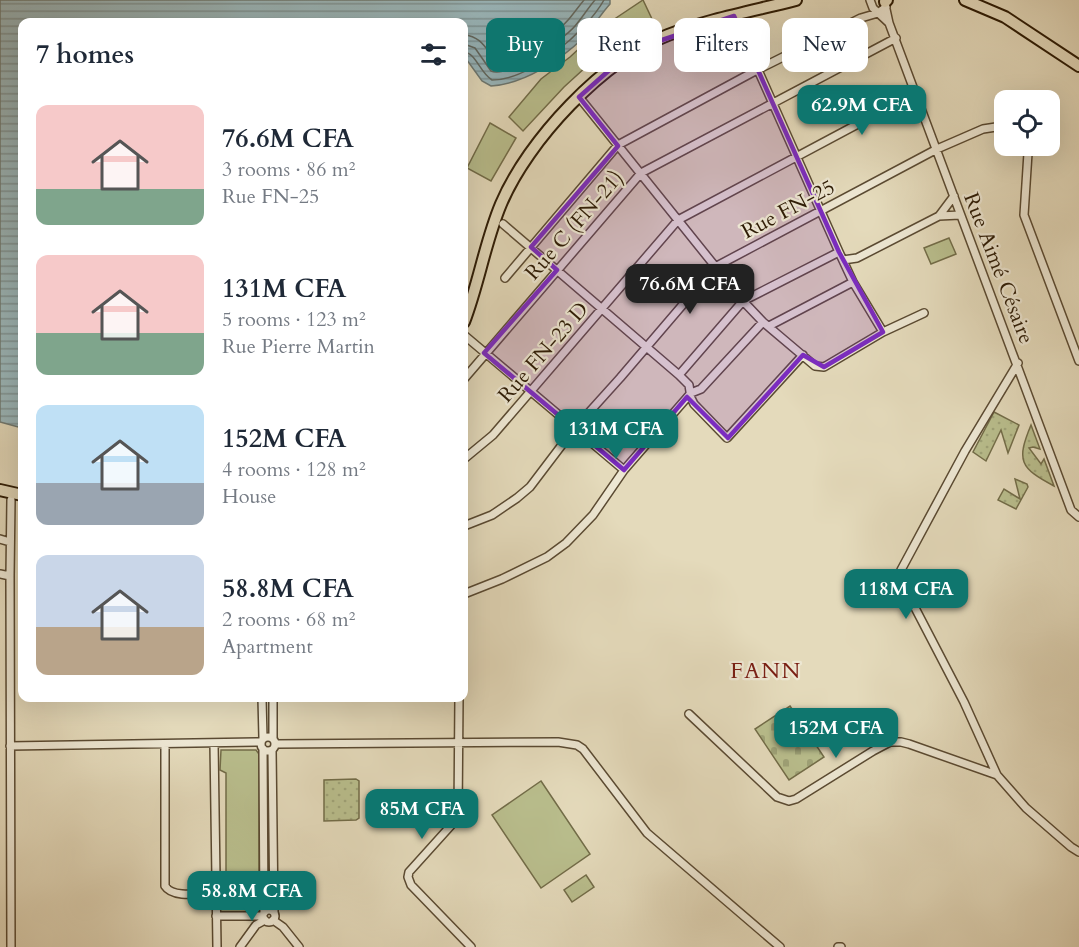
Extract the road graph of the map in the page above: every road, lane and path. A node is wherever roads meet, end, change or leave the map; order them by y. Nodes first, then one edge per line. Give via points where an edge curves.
1 (769, 0) edge
2 (796, 0) edge
3 (870, 0) edge
4 (964, 0) edge
5 (986, 0) edge
6 (885, 2) edge
7 (878, 13) junction
8 (734, 16) joint
9 (891, 26) junction
10 (896, 38) junction
11 (1079, 59) edge
12 (770, 64) edge
13 (1079, 66) edge
14 (753, 72) edge
15 (758, 72) edge
16 (916, 93) junction
17 (579, 97) junction
18 (772, 103) junction
19 (994, 127) edge
20 (618, 146) junction
21 (937, 148) junction
22 (797, 156) junction
23 (1028, 156) edge
24 (641, 173) junction
25 (954, 196) junction
26 (822, 210) junction
27 (960, 215) junction
28 (939, 216) junction
29 (678, 220) junction
30 (503, 224) dead end
31 (531, 247) junction
32 (839, 252) junction
33 (843, 260) junction
34 (715, 267) junction
35 (557, 270) junction
36 (505, 278) dead end
37 (854, 282) junction
38 (468, 291) edge
39 (743, 301) junction
40 (602, 308) junction
41 (468, 309) edge
42 (924, 314) dead end
43 (766, 324) junction
44 (883, 332) junction
45 (468, 339) edge
46 (646, 346) junction
47 (484, 353) junction
48 (803, 355) junction
49 (1079, 361) edge
50 (1018, 363) junction
51 (468, 374) edge
52 (679, 375) junction
53 (530, 391) junction
54 (691, 393) junction
55 (574, 429) junction
56 (468, 456) edge
57 (624, 470) junction
58 (0, 490) edge
59 (18, 494) edge
60 (0, 497) edge
61 (17, 501) edge
62 (1079, 517) edge
63 (468, 524) edge
64 (0, 539) edge
65 (10, 542) junction
66 (0, 574) edge
67 (10, 576) junction
68 (468, 593) edge
69 (262, 702) edge
70 (273, 702) edge
71 (459, 702) edge
72 (689, 714) dead end
73 (458, 742) junction
74 (214, 743) junction
75 (262, 743) junction
76 (165, 744) junction
77 (273, 744) junction
78 (10, 746) junction
79 (997, 774) junction
80 (1079, 852) edge
81 (216, 892) junction
82 (216, 916) junction
83 (264, 916) junction
84 (274, 916) junction
85 (11, 947) edge
86 (217, 947) edge
87 (240, 947) edge
88 (299, 947) edge
89 (471, 947) edge
90 (780, 947) edge

1 - 38 highway via 685,23 635,44 607,63 545,122 520,153 494,201
2 - 8 highway
3 - 7 street
4 - 13 highway via 1005,17
5 - 11 highway
6 - 7 street
6 - 9 street
7 - 9 street
7 - 12 street
8 - 17 highway via 667,35 647,45 614,66
9 - 10 street, Rue Aimé Césaire
10 - 16 street, Rue Aimé Césaire
10 - 18 street, Rue C (FN-21)
14 - 20 street
15 - 18 street
16 - 21 street, Rue Aimé Césaire
16 - 22 street, Rue FN-23 D
17 - 20 street
17 - 41 highway via 540,138 508,188
18 - 22 street
18 - 24 street, Rue C (FN-21)
19 - 21 street, Rue FN-25
20 - 24 street
20 - 31 street
21 - 25 street, Rue Aimé Césaire
21 - 26 street, Rue FN-25
22 - 26 street
22 - 29 street, Rue FN-23 D
23 - 49 street via 1024,215
24 - 29 street
24 - 35 street, Rue C (FN-21)
25 - 27 street, Rue Aimé Césaire
25 - 28 street
26 - 32 street
26 - 34 street, Rue FN-25
27 - 28 street
27 - 50 street, Rue Aimé Césaire
28 - 33 street via 857,258
29 - 34 street
29 - 40 street, Rue FN-23 D
30 - 31 street
31 - 35 street
31 - 36 street
32 - 33 street
32 - 39 street
33 - 37 street
34 - 39 street
34 - 46 street, Rue FN-25
35 - 40 street
35 - 47 street, Rue C (FN-21)
37 - 43 street
37 - 44 street
39 - 43 street
39 - 52 street
40 - 46 street
40 - 53 street, Rue FN-23 D
42 - 44 street
43 - 48 street
43 - 54 street via 701,389
44 - 48 street via 824,367 815,366
45 - 47 street
46 - 52 street
46 - 55 street, Rue FN-25
47 - 51 street, Rue C (FN-21)
47 - 53 street
48 - 54 street via 727,438 694,404
50 - 62 street, Rue Aimé Césaire via 1071,510
50 - 79 street via 941,494 899,577
52 - 54 street
53 - 55 street
53 - 56 street, Rue FN-23 D via 492,435
54 - 57 street
55 - 57 street
55 - 63 street, Rue FN-25 via 530,487 492,515
57 - 68 street via 593,515 566,543 547,557
58 - 59 highway
60 - 61 highway
61 - 65 street
64 - 65 street
65 - 67 street
66 - 67 street
67 - 78 street
69 - 75 street
70 - 77 street
71 - 73 street
72 - 79 street via 782,799 796,799 890,742 909,744
73 - 77 street
73 - 89 street via 458,815 408,877
73 - 90 street via 577,745 647,833
74 - 75 street
74 - 76 street
74 - 81 street
75 - 77 street
75 - 77 street via 268,736
75 - 83 street
76 - 78 street
76 - 81 street via 165,886 177,893
77 - 84 street
78 - 85 street
79 - 80 street via 1026,808
81 - 82 street
82 - 83 street
82 - 86 street
83 - 84 street via 269,909
83 - 87 street
84 - 88 street

